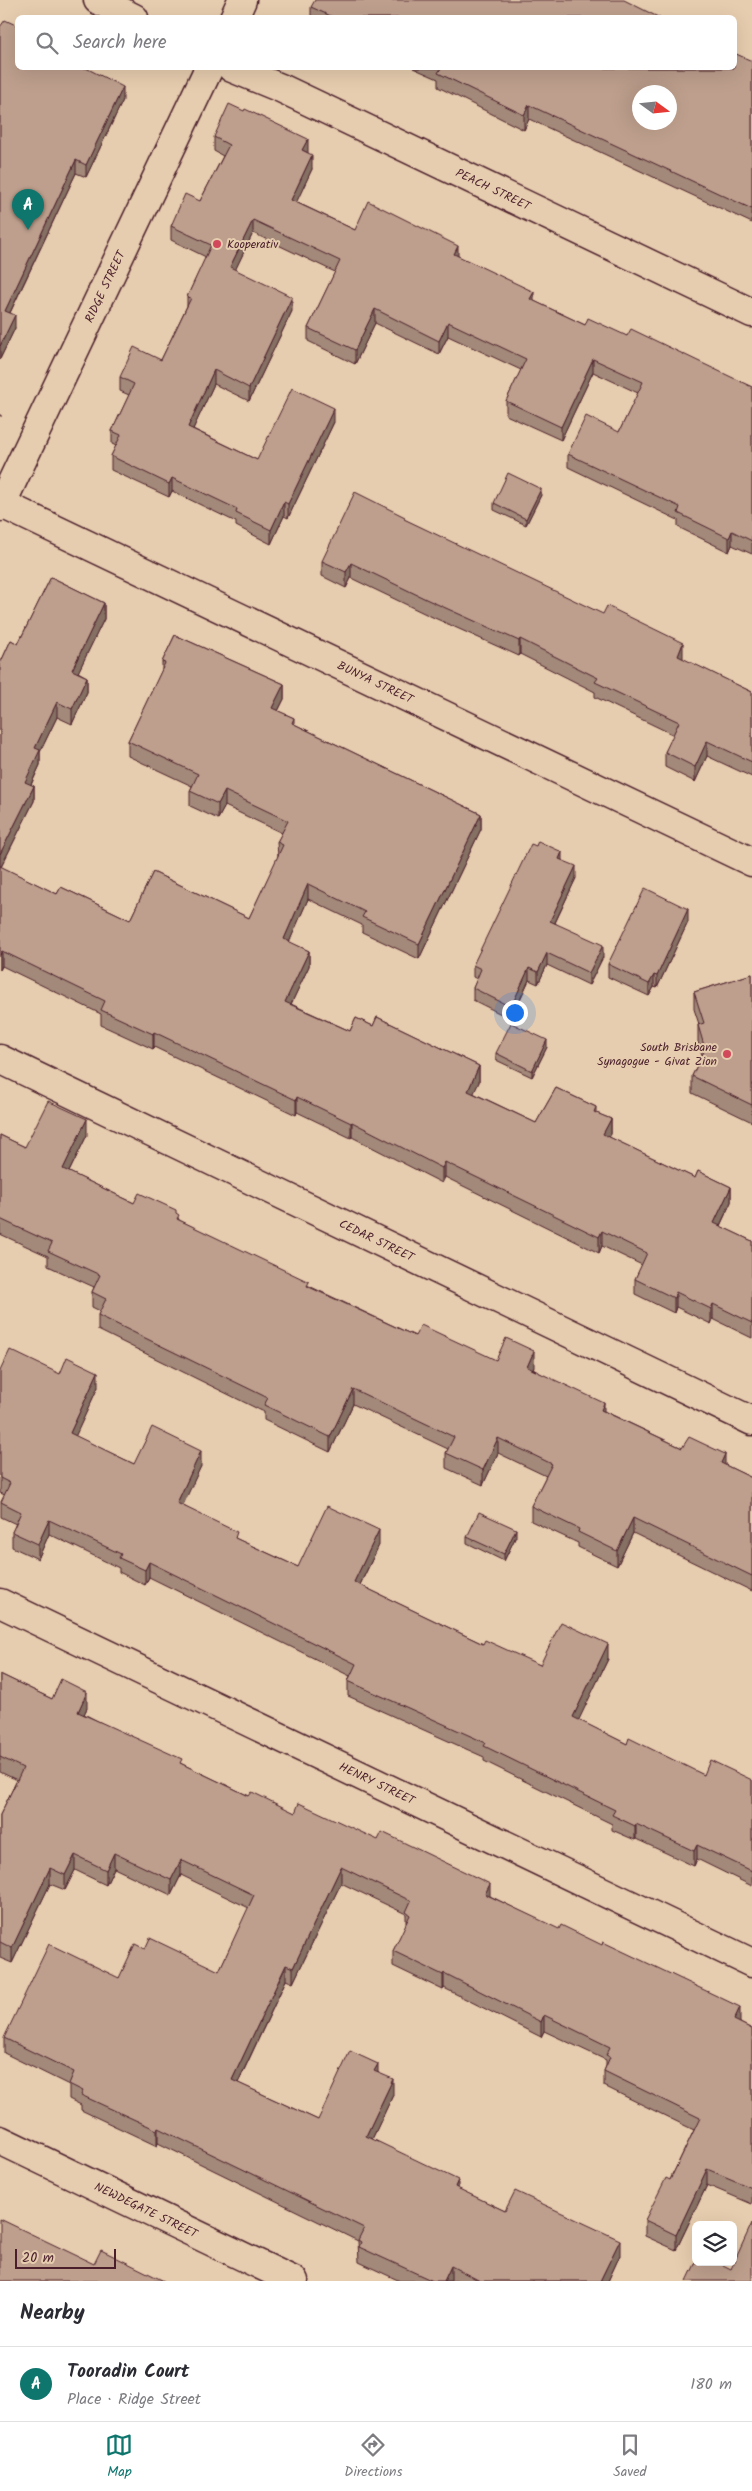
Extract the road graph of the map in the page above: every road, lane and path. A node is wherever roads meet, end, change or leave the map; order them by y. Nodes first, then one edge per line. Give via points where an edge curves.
1 (98, 0) edge
2 (242, 0) edge
3 (128, 15) edge
4 (235, 15) edge
5 (209, 70) edge
6 (237, 70) edge
7 (752, 313) edge
8 (1, 505) edge
9 (752, 862) edge
10 (0, 1059) edge
11 (752, 1421) edge
12 (0, 1603) edge
13 (752, 1963) edge
14 (0, 2140) edge
15 (294, 2281) edge

1 - 3 street
2 - 4 street
5 - 8 street, RIDGE STREET
6 - 7 street, PEACH STREET via 283,89
8 - 9 street, BUNYA STREET
10 - 11 street, CEDAR STREET
12 - 13 street, HENRY STREET
14 - 15 street, NEWDEGATE STREET

